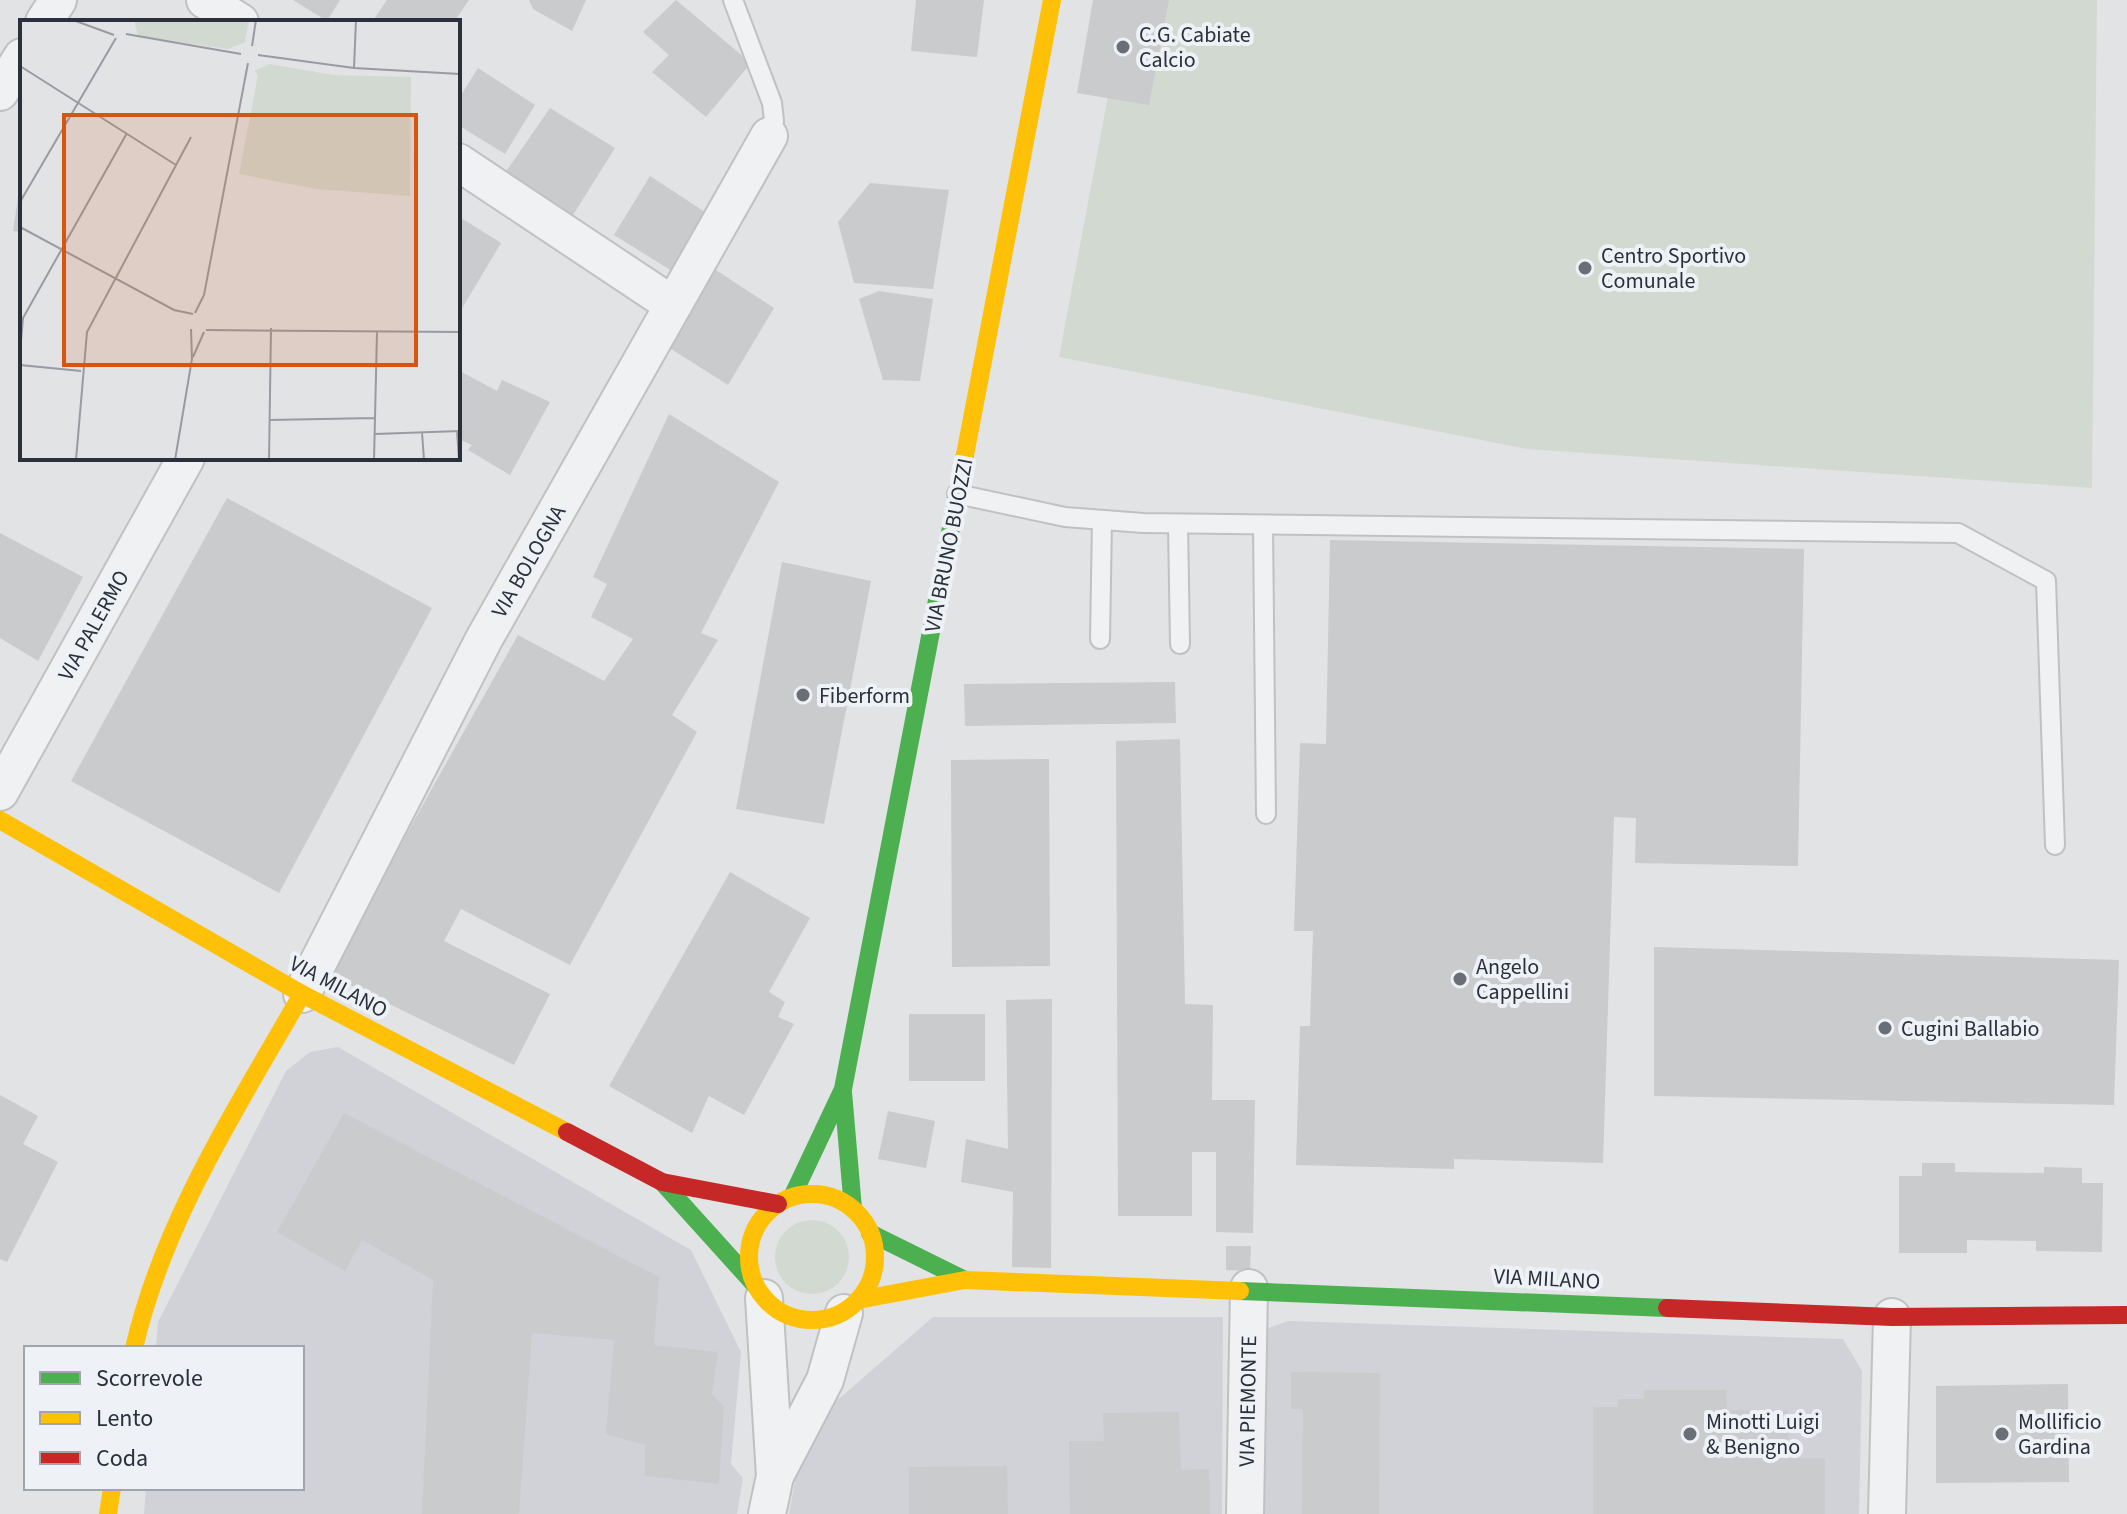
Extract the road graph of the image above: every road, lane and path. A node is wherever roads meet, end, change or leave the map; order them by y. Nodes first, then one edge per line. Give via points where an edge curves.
1 (58, 0) edge
2 (205, 0) edge
3 (733, 0) edge
4 (1052, 0) edge
5 (45, 20) edge
6 (237, 20) edge
7 (20, 60) edge
8 (0, 92) edge
9 (769, 136) joint
10 (460, 163) edge
11 (673, 305) junction
12 (185, 460) edge
13 (957, 494) junction
14 (1102, 520) junction
15 (1178, 524) junction
16 (1263, 525) junction
17 (1100, 639) dead end
18 (1180, 644) dead end
19 (0, 792) edge
20 (1266, 814) dead end
21 (0, 820) edge
22 (2055, 845) dead end
23 (302, 994) junction
24 (843, 1089) junction
25 (662, 1182) junction
26 (785, 1200) junction
27 (853, 1209) junction
28 (870, 1233) junction
29 (965, 1280) junction
30 (1249, 1288) junction
31 (760, 1292) junction
32 (851, 1306) junction
33 (2127, 1315) edge
34 (1892, 1317) junction
35 (134, 1346) edge
36 (775, 1476) junction
37 (112, 1490) edge
38 (108, 1514) edge
39 (767, 1514) edge
40 (1245, 1514) edge
41 (1887, 1514) edge

1 - 5 street
2 - 6 street
3 - 9 lane via 772,103
4 - 13 street, VIA BRUNO BUOZZI
7 - 8 street
9 - 11 street, VIA BOLOGNA
10 - 11 street
11 - 23 street, VIA BOLOGNA via 484,639
12 - 19 street, VIA PALERMO
13 - 14 lane
13 - 24 street, VIA BRUNO BUOZZI
14 - 15 lane
14 - 17 lane
15 - 16 lane
15 - 18 lane
16 - 20 lane
16 - 22 lane via 1958,533 2046,581
21 - 23 street, VIA MILANO
23 - 25 street, VIA MILANO
23 - 35 street via 186,1202 139,1314
24 - 26 street, VIA BRUNO BUOZZI
24 - 27 street, VIA BRUNO BUOZZI
25 - 26 street, VIA MILANO
25 - 31 street, VIA MILANO
26 - 27 street via 813,1194
26 - 31 street via 754,1231 749,1267
27 - 28 street
28 - 29 street, VIA MILANO
28 - 32 street via 874,1268
29 - 30 street, VIA MILANO
29 - 32 street, VIA MILANO
30 - 34 street, VIA MILANO
30 - 40 street, VIA PIEMONTE
31 - 32 street via 781,1312 802,1319 824,1319
31 - 36 street
32 - 36 street via 825,1380
33 - 34 street, VIA MILANO
34 - 41 street
36 - 39 street
37 - 38 street

